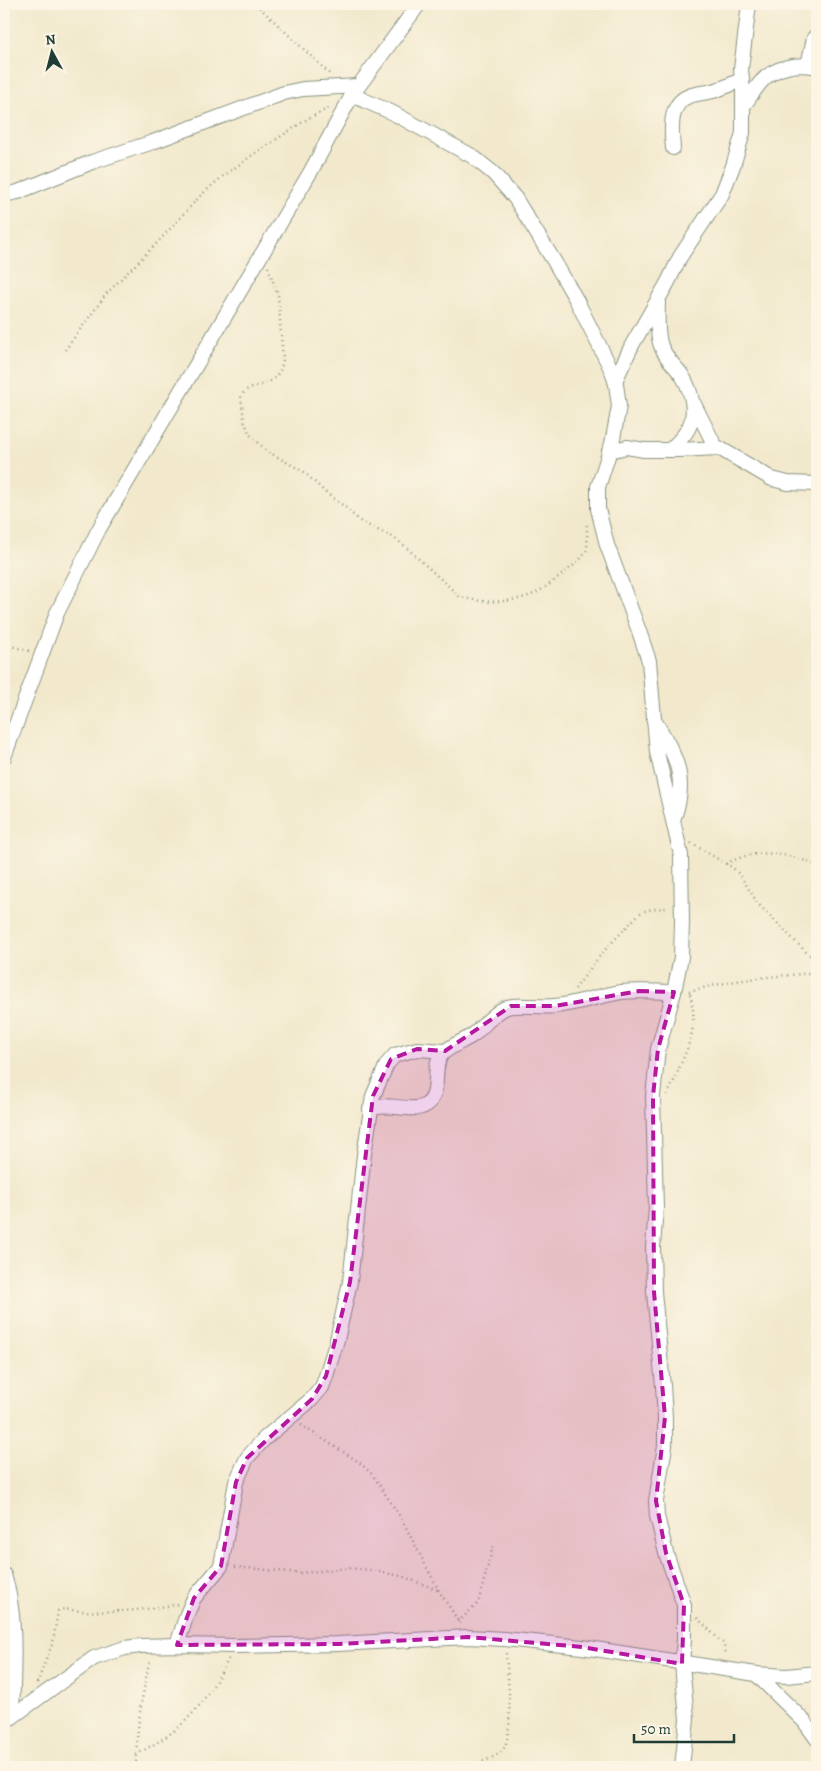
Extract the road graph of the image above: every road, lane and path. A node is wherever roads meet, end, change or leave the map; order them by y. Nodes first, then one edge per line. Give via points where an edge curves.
1 (256, 4) edge
2 (419, 4) edge
3 (749, 4) edge
4 (817, 35) edge
5 (812, 66) edge
6 (742, 79) junction
7 (351, 92) junction
8 (744, 104) junction
9 (672, 148) dead end
10 (4, 194) edge
11 (262, 252) junction
12 (658, 298) junction
13 (66, 350) dead end
14 (615, 381) junction
15 (691, 399) junction
16 (716, 448) junction
17 (670, 450) junction
18 (609, 451) junction
19 (817, 484) edge
20 (598, 509) junction
21 (4, 644) edge
22 (43, 654) junction
23 (4, 756) edge
24 (677, 835) junction
25 (726, 864) junction
26 (817, 865) edge
27 (682, 907) junction
28 (817, 960) edge
29 (679, 968) junction
30 (817, 973) edge
31 (674, 992) junction
32 (689, 992) junction
33 (561, 1006) junction
34 (445, 1051) junction
35 (370, 1109) junction
36 (653, 1111) junction
37 (288, 1418) junction
38 (494, 1543) dead end
39 (221, 1566) junction
40 (4, 1575) edge
41 (439, 1591) junction
42 (194, 1598) junction
43 (684, 1605) junction
44 (459, 1622) junction
45 (468, 1637) junction
46 (441, 1639) junction
47 (504, 1639) junction
48 (177, 1645) junction
49 (153, 1646) junction
50 (236, 1646) junction
51 (682, 1664) junction
52 (726, 1670) junction
53 (817, 1673) edge
54 (756, 1674) junction
55 (30, 1704) junction
56 (8, 1719) edge
57 (817, 1739) edge
58 (136, 1754) junction
59 (136, 1767) edge
60 (469, 1767) edge
61 (682, 1767) edge

1 - 7 path
2 - 7 street
3 - 6 street
4 - 5 street
5 - 8 street via 786,67 774,72
6 - 8 street
6 - 9 street via 682,100 674,111
7 - 10 street via 303,89 284,93 18,192
7 - 11 street via 311,171
7 - 13 path via 251,156 202,194 107,293
7 - 14 street via 472,156 493,173 515,198 558,268
8 - 12 street via 743,133 722,194 680,257
11 - 20 path via 278,296 283,360 275,378 246,390 241,400 247,428 267,451 304,472 361,522 393,537 458,596 467,599 516,599 531,595 554,580 586,551 588,521
11 - 22 street via 99,528 57,613
12 - 14 street
12 - 15 street via 660,343 682,376
14 - 18 street via 619,406
15 - 16 street
15 - 17 street via 692,422
16 - 17 street
16 - 19 street via 772,479
17 - 18 street via 627,447
18 - 20 street via 598,487
20 - 24 street via 607,545 649,661 660,770
21 - 22 path
22 - 23 street
24 - 25 path
24 - 27 street via 681,855
25 - 26 path via 739,856 760,853 790,856
25 - 28 path via 740,875 758,904
27 - 29 street
27 - 33 path via 642,912 602,953
29 - 31 street
29 - 32 path
30 - 32 path via 745,979
31 - 33 street via 622,992
31 - 36 street via 658,1049
32 - 36 path via 694,1022 690,1042 668,1093
33 - 34 street via 504,1008 472,1035
34 - 35 street via 417,1049 391,1059
34 - 35 street via 440,1057 434,1090 426,1105
35 - 37 street via 354,1255 337,1340 322,1387
36 - 43 street via 654,1292 665,1417 657,1516
37 - 39 street via 253,1449 240,1469
37 - 41 path via 359,1462 372,1474 402,1518
38 - 44 path via 478,1603
39 - 41 path via 301,1573 348,1568 370,1570 401,1576
39 - 42 street
40 - 56 street via 11,1609 13,1663
41 - 44 path
42 - 48 street
42 - 55 path via 168,1606 126,1611 58,1610 53,1642
43 - 51 street
43 - 52 path via 724,1644
44 - 45 path
44 - 46 path
45 - 46 street
45 - 47 street
46 - 50 street
47 - 51 street via 582,1647
47 - 60 path via 510,1717 507,1738 502,1751
48 - 49 street
48 - 50 street
49 - 55 street via 124,1648 94,1658
49 - 58 path via 140,1704
50 - 58 path via 212,1687 188,1718 165,1738
51 - 52 street
51 - 61 street via 687,1719
52 - 54 street
53 - 54 street
54 - 57 street via 804,1721
55 - 56 street
58 - 59 path

